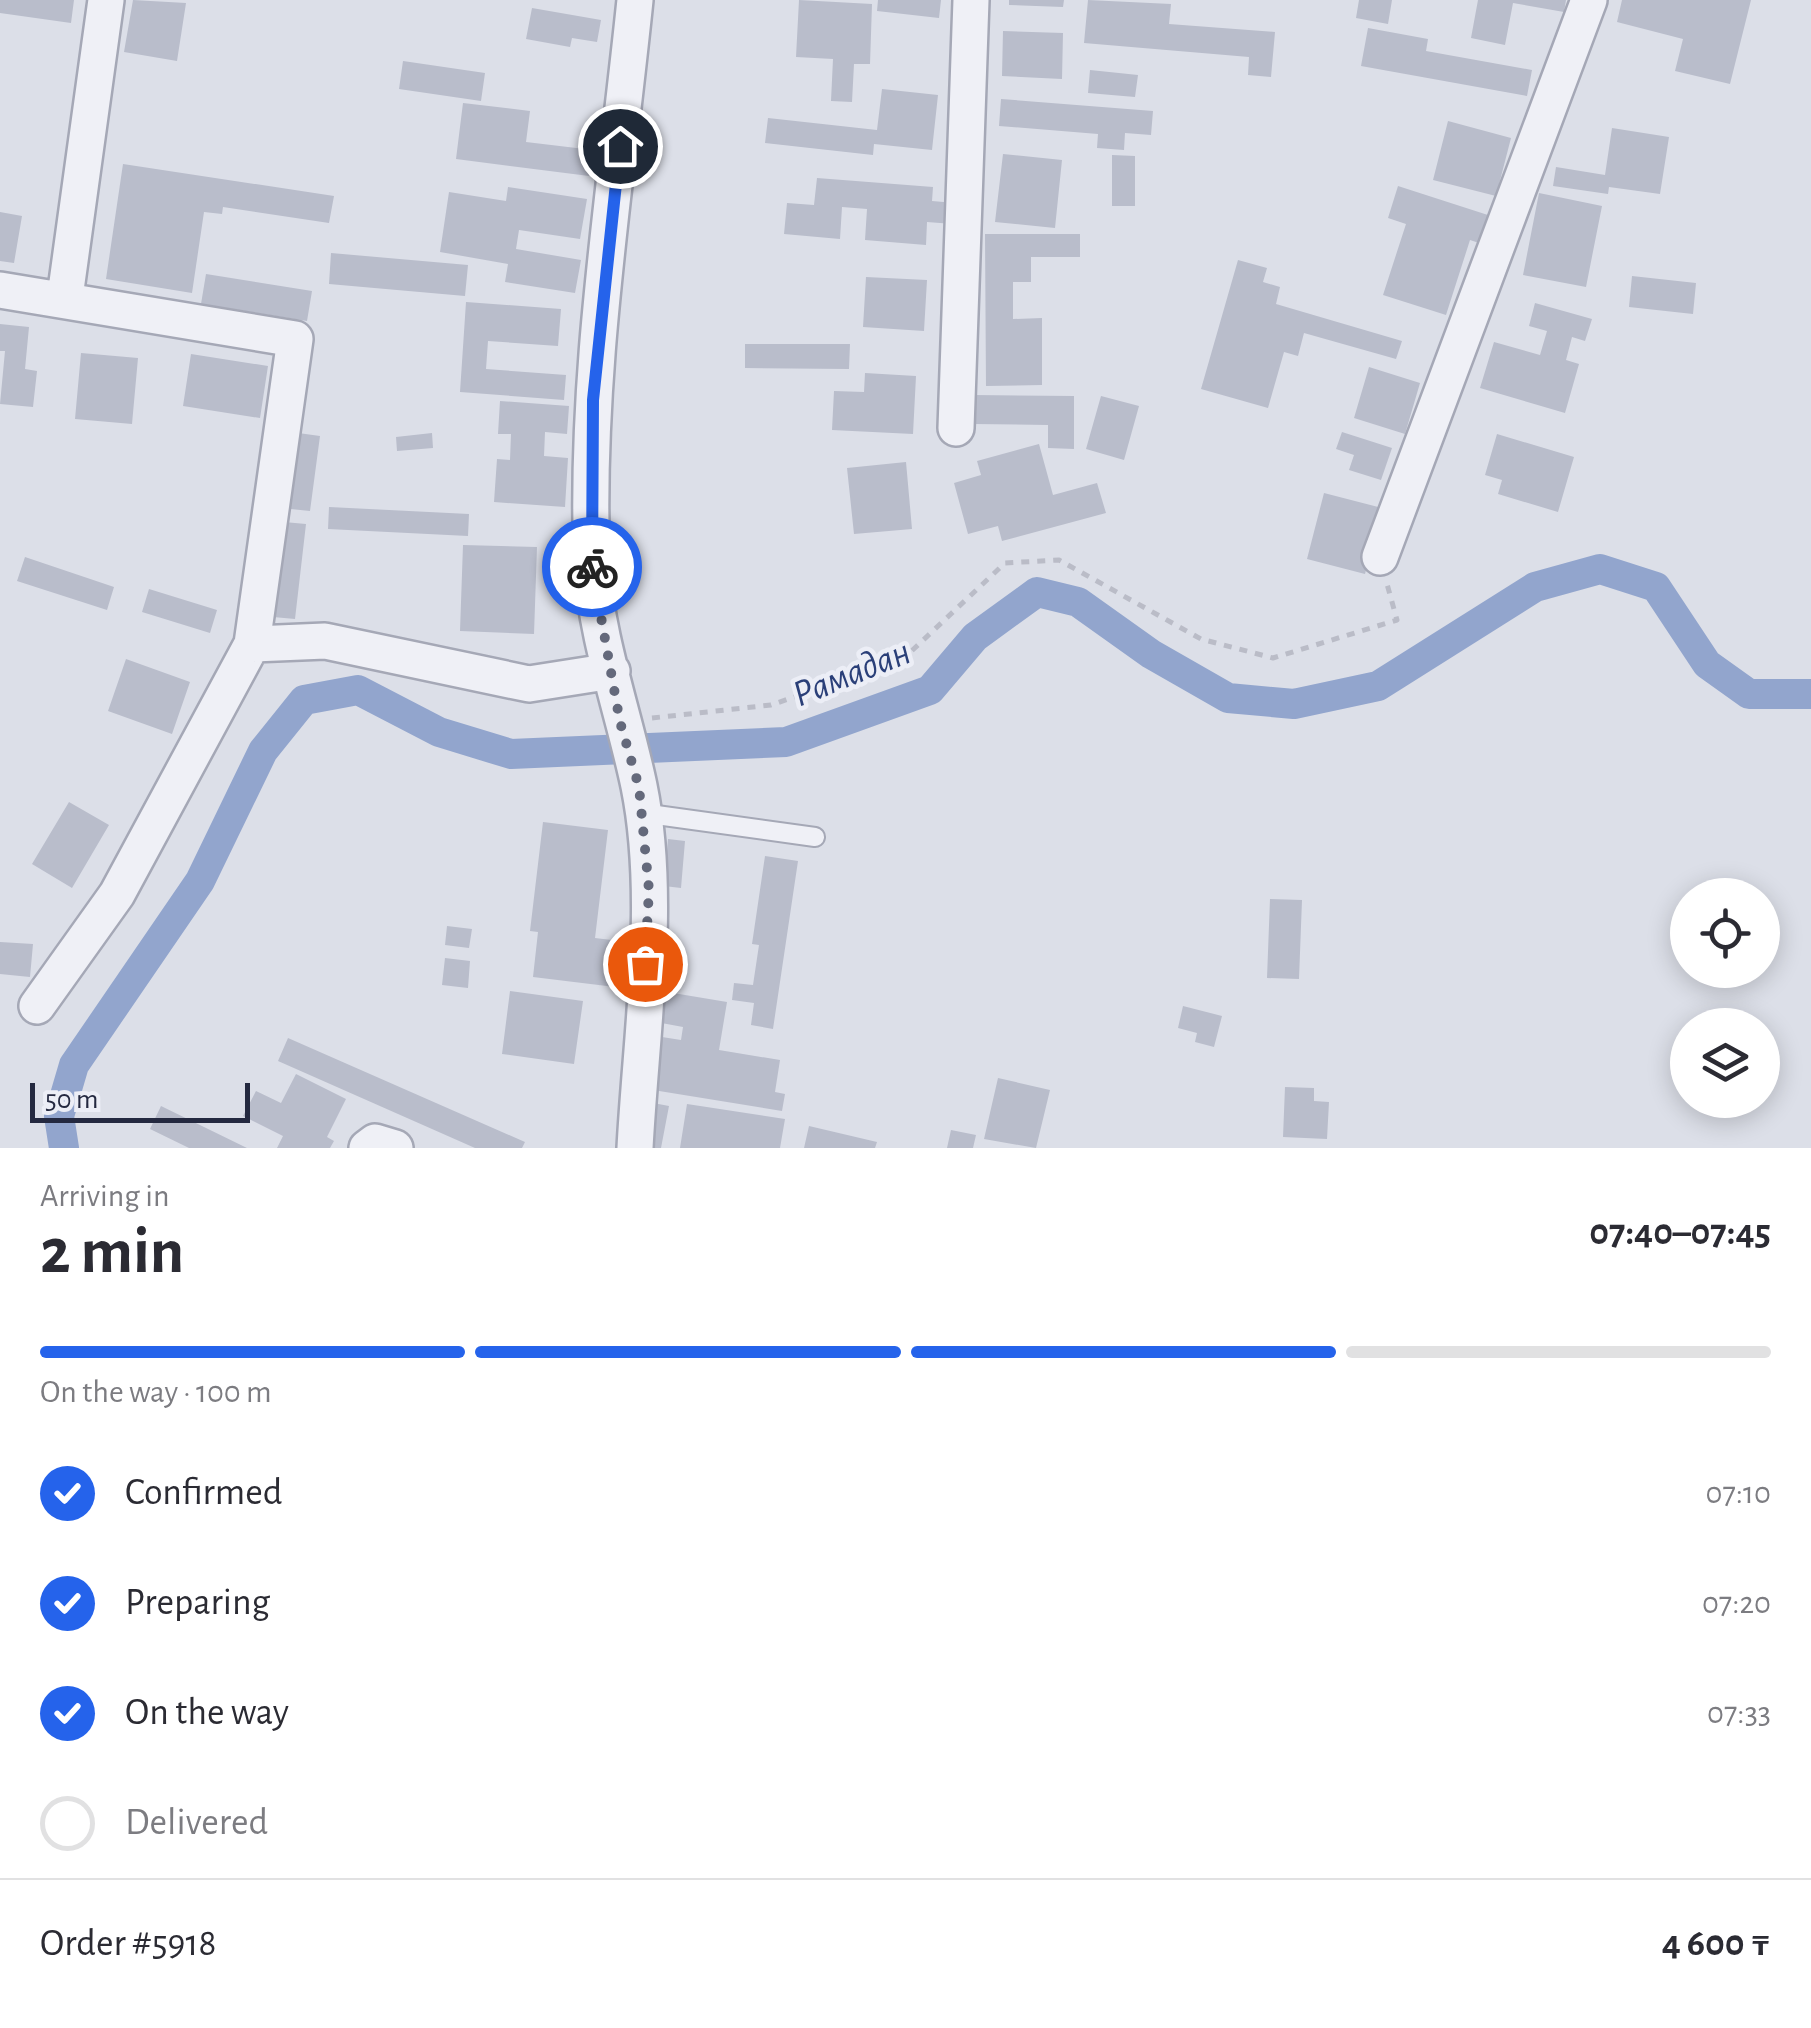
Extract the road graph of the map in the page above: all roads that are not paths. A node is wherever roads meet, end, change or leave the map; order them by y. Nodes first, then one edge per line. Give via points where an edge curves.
1 (106, 0) edge
2 (635, 0) edge
3 (971, 0) edge
4 (1588, 0) edge
5 (0, 290) edge
6 (65, 298) junction
7 (956, 428) dead end
8 (1380, 557) road end
9 (252, 644) junction
10 (612, 671) junction
11 (640, 800) junction
12 (815, 837) dead end
13 (37, 1006) dead end
14 (368, 1148) edge
15 (395, 1148) edge
16 (634, 1148) edge

1 - 6 street
2 - 10 street via 593,400 592,568
3 - 7 street
4 - 8 street
5 - 6 street
6 - 9 street via 295,339
9 - 10 street via 325,642 529,684
9 - 13 street via 117,894
10 - 11 street
11 - 12 lane
11 - 16 street via 649,890
14 - 15 street via 376,1142

